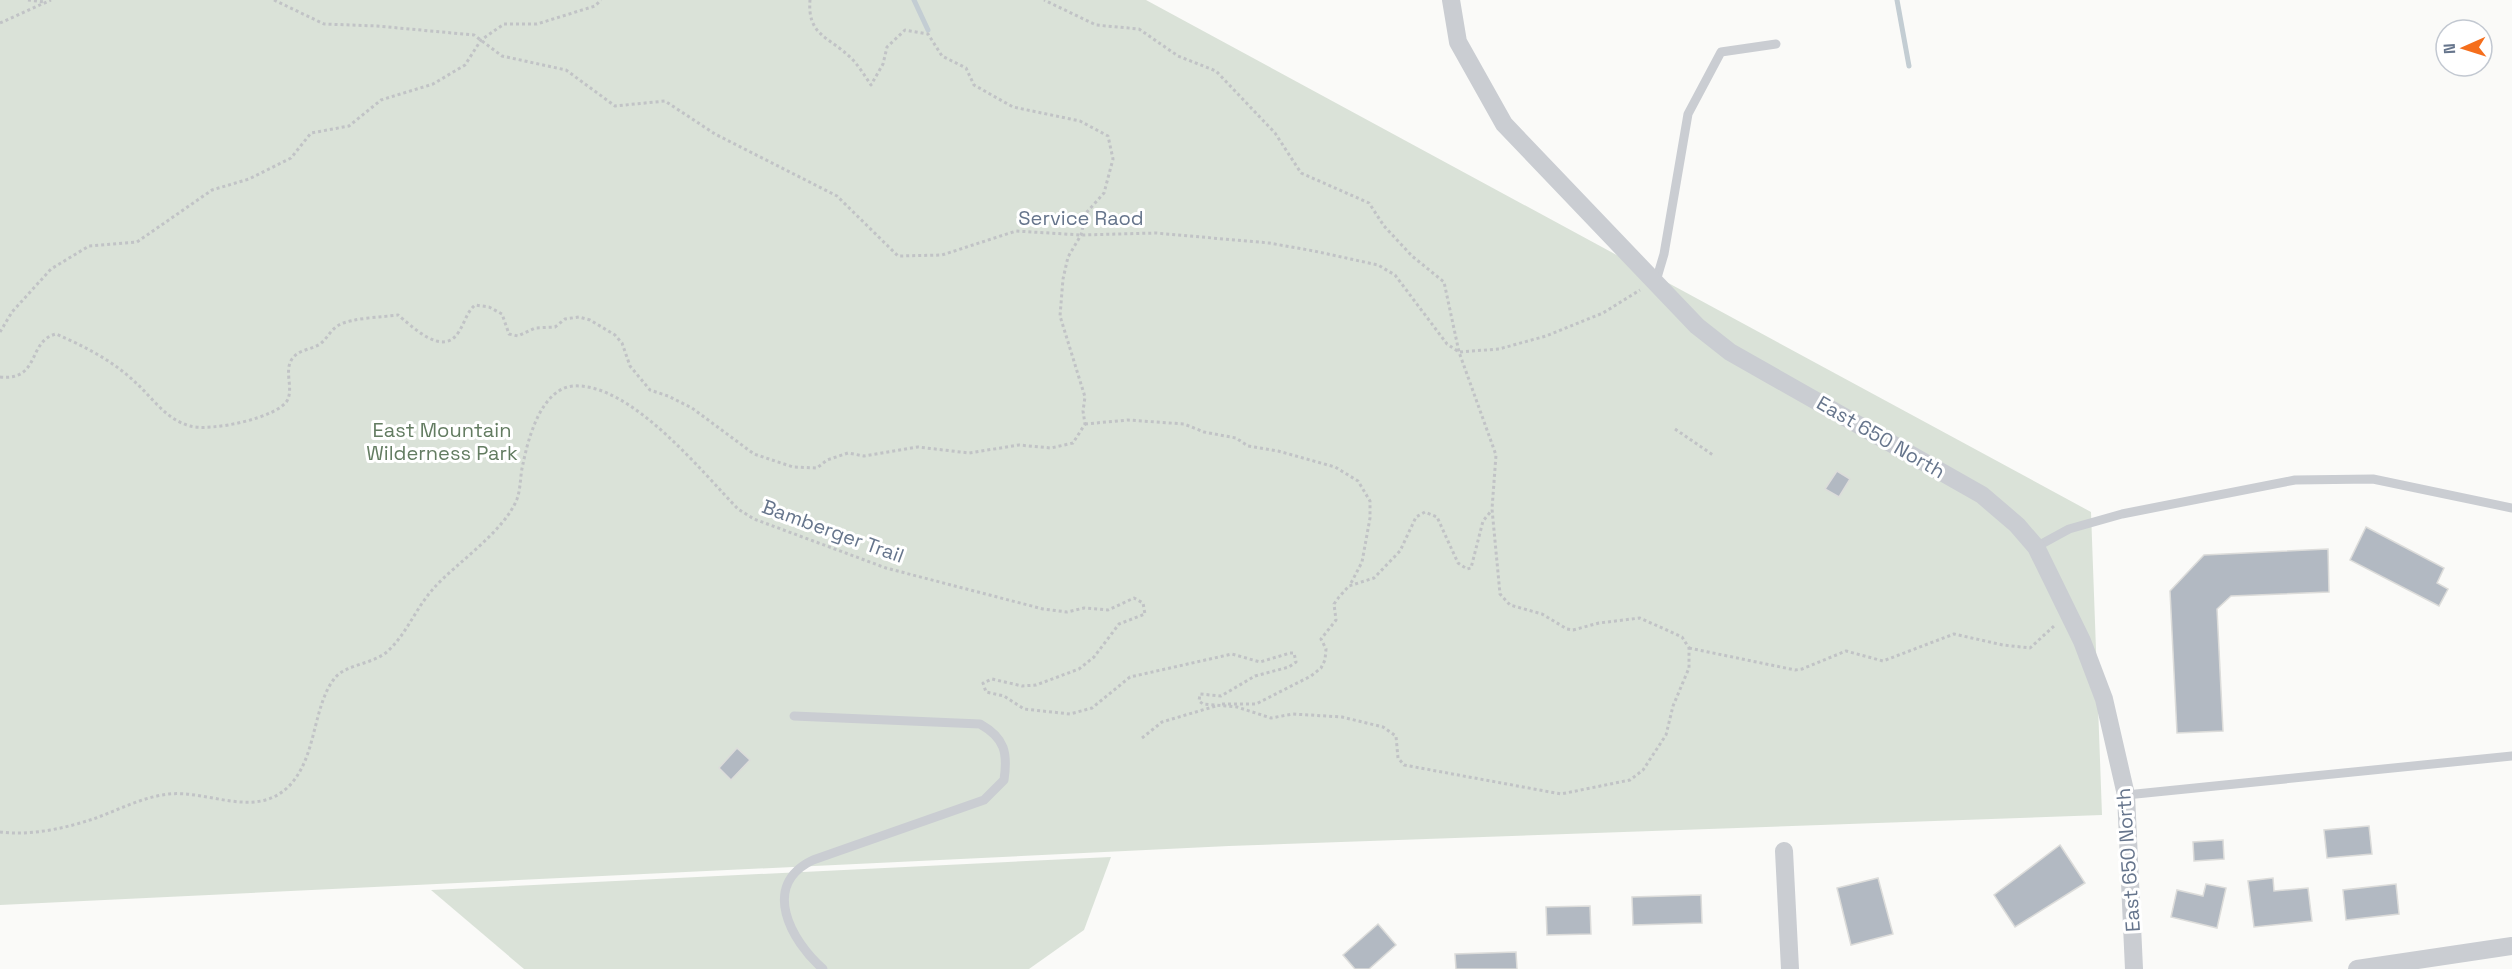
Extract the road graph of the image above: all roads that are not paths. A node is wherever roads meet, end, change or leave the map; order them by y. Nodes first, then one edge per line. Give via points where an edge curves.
1 (1451, 0) edge
2 (1776, 44) dead end
3 (1656, 281) junction
4 (2512, 508) edge
5 (2036, 547) junction
6 (794, 716) dead end
7 (2512, 756) edge
8 (2126, 795) junction
9 (1784, 851) dead end
10 (2512, 946) edge
11 (824, 969) edge
12 (1790, 969) edge
13 (2134, 969) edge
14 (2357, 969) edge

1 - 3 street, East 650 North via 1458,42 1504,124
2 - 3 lane via 1721,52 1688,114
3 - 5 street, East 650 North via 1720,345 1982,495
4 - 5 lane via 2373,479 2295,480 2122,514 2069,529
5 - 8 street, East 650 North via 2072,618 2104,699
6 - 11 lane via 980,724 1002,742 1006,754 1004,780 984,800 813,860 792,876 785,896 788,924 800,944
7 - 8 lane
8 - 13 street, East 650 North
9 - 12 street
10 - 14 street

